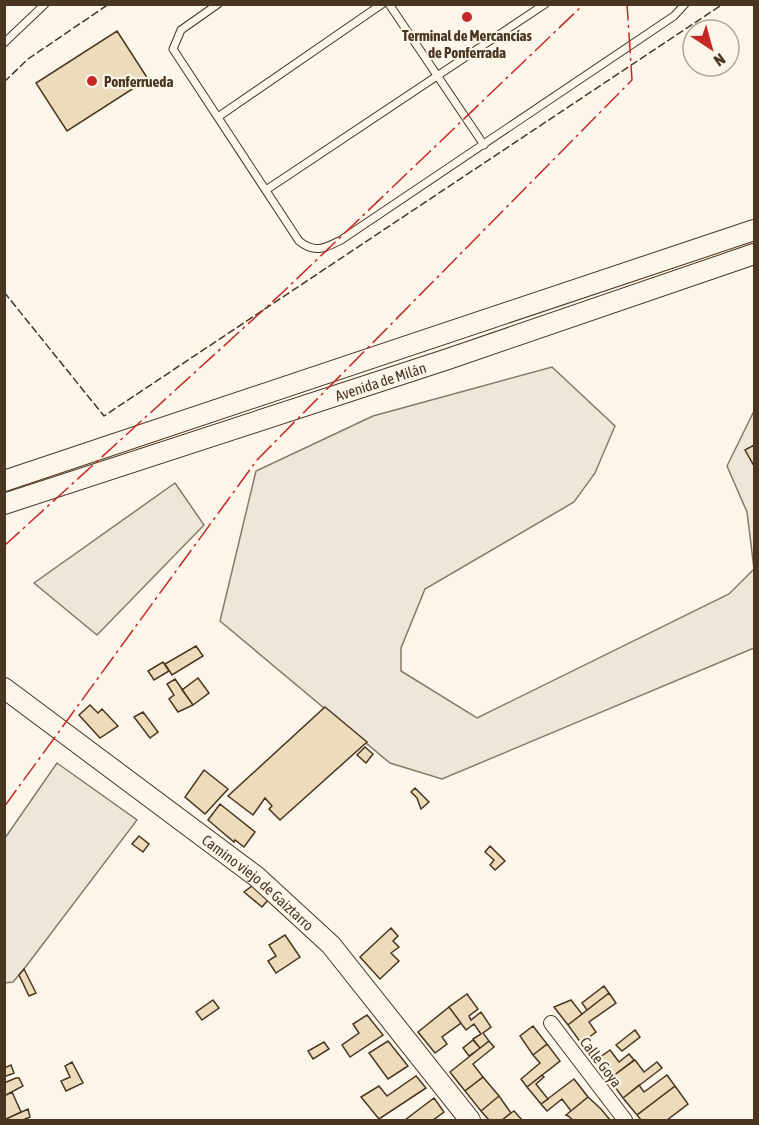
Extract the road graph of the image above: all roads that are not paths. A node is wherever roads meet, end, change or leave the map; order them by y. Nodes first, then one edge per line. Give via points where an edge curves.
1 (45, 4) edge
2 (218, 4) edge
3 (382, 4) edge
4 (389, 4) edge
5 (546, 4) edge
6 (686, 4) edge
7 (4, 44) edge
8 (437, 76) junction
9 (218, 117) junction
10 (484, 146) junction
11 (266, 190) junction
12 (754, 231) edge
13 (754, 254) edge
14 (4, 481) edge
15 (4, 504) edge
16 (4, 688) edge
17 (551, 1023) dead end
18 (470, 1120) edge
19 (625, 1120) edge

1 - 7 lane
2 - 9 lane via 182,30 173,49
3 - 9 lane
4 - 8 lane
5 - 8 lane
6 - 10 lane
8 - 10 lane
8 - 11 lane
9 - 11 lane
10 - 11 lane via 321,250 308,248 299,241
12 - 14 street, Avenida de Milán
13 - 15 street, Avenida de Milán
16 - 18 street, Camino viejo de Gaiztarro via 257,877 331,945
17 - 19 street, Calle Goya

